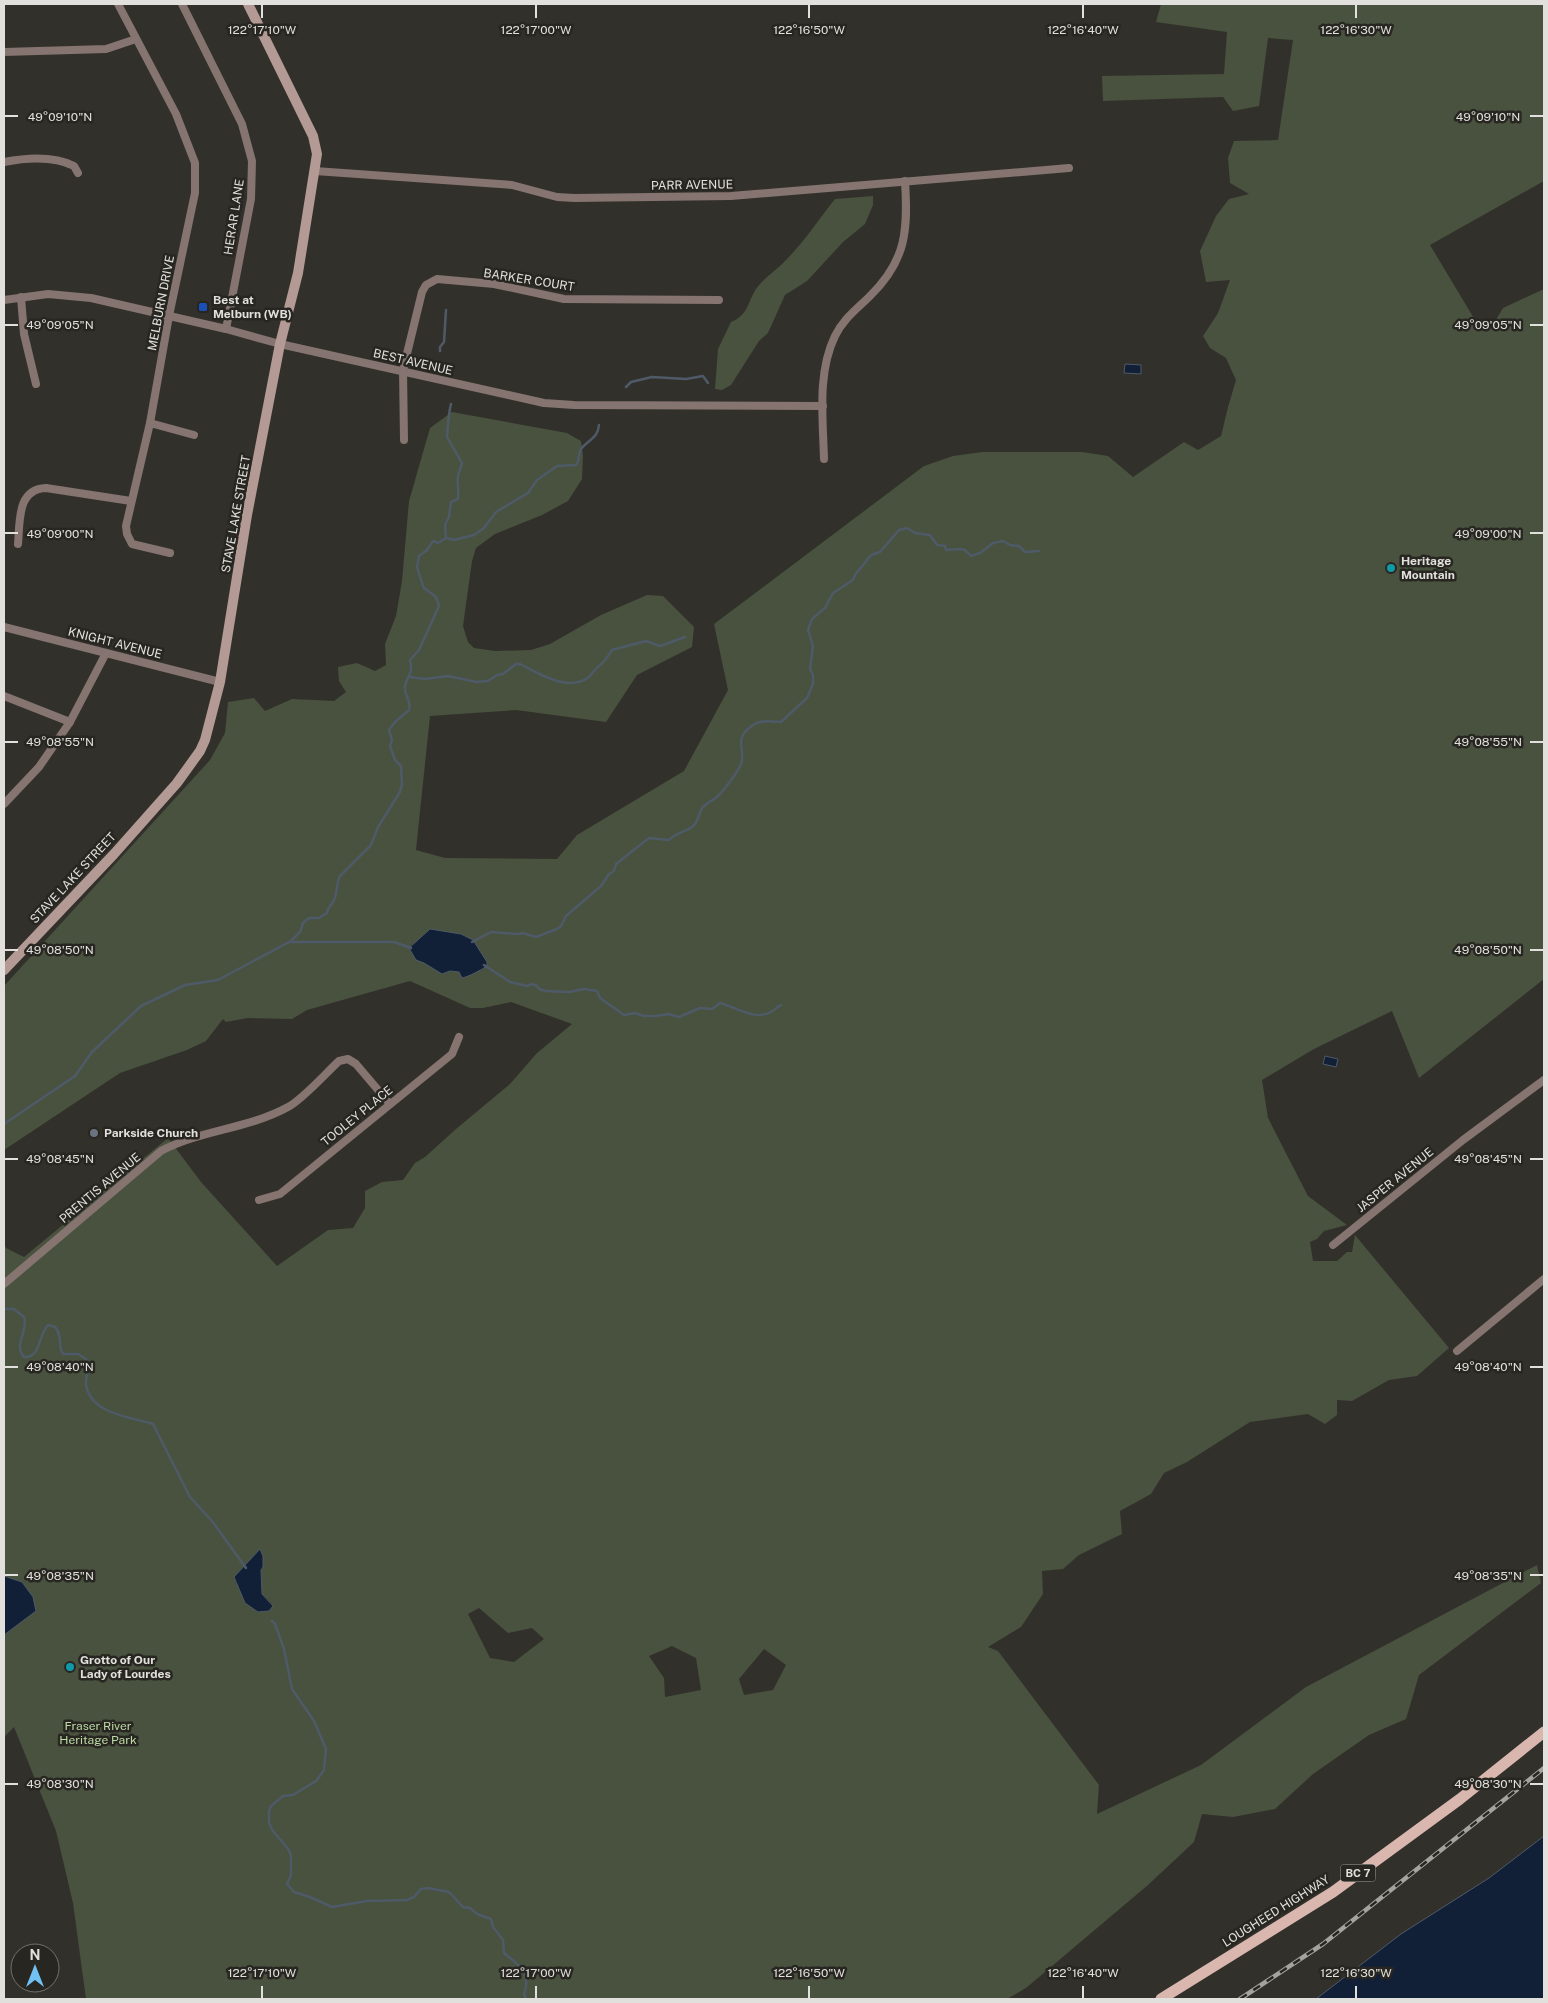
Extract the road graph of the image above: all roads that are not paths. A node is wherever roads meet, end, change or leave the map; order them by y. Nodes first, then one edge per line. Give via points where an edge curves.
1 (118, 4) edge
2 (182, 4) edge
3 (248, 4) edge
4 (136, 39) junction
5 (4, 52) edge
6 (4, 162) edge
7 (1069, 168) dead end
8 (316, 171) junction
9 (78, 173) dead end
10 (905, 181) junction
11 (20, 297) junction
12 (4, 300) edge
13 (719, 300) dead end
14 (169, 316) junction
15 (226, 329) junction
16 (280, 344) junction
17 (403, 370) junction
18 (36, 384) dead end
19 (823, 406) junction
20 (150, 423) junction
21 (194, 435) dead end
22 (404, 440) dead end
23 (824, 459) dead end
24 (131, 501) junction
25 (18, 544) dead end
26 (170, 553) dead end
27 (4, 627) edge
28 (106, 653) junction
29 (220, 682) junction
30 (4, 696) edge
31 (70, 722) junction
32 (4, 804) edge
33 (4, 970) edge
34 (459, 1037) dead end
35 (1544, 1080) edge
36 (390, 1104) junction
37 (259, 1200) dead end
38 (1333, 1245) dead end
39 (1544, 1279) edge
40 (4, 1284) edge
41 (1457, 1351) dead end
42 (1544, 1732) edge
43 (1162, 1999) edge

1 - 4 street, MELBURN DRIVE
2 - 15 street, HERAR LANE via 242,124 252,161 251,199
3 - 8 main road, STAVE LAKE STREET via 313,136
4 - 5 street via 106,49
4 - 14 street, MELBURN DRIVE via 176,114 196,163 195,194
6 - 9 street via 55,160 74,166
7 - 10 street, PARR AVENUE
8 - 10 street, PARR AVENUE via 512,185 556,197 574,198 731,196
8 - 16 main road, STAVE LAKE STREET via 298,273
10 - 19 street via 907,212 903,245 881,285 850,314 834,336 825,364
11 - 12 street, BEST AVENUE
11 - 14 street, BEST AVENUE via 66,295 91,298
11 - 18 street
13 - 17 street, BARKER COURT via 564,299 494,284 432,281 422,292
14 - 15 street, BEST AVENUE
14 - 20 street, MELBURN DRIVE
15 - 16 street, BEST AVENUE
16 - 17 street, BEST AVENUE
16 - 29 main road, STAVE LAKE STREET via 247,515
17 - 19 street, BEST AVENUE via 558,404
17 - 22 street
19 - 23 street
20 - 21 street
20 - 24 street, MELBURN DRIVE
24 - 25 street via 37,488 25,497
24 - 26 street, MELBURN DRIVE via 127,534 132,544
27 - 28 street, KNIGHT AVENUE
28 - 29 street, KNIGHT AVENUE
28 - 31 street
29 - 33 main road, STAVE LAKE STREET via 205,740 191,765 114,854
30 - 31 street
31 - 32 street via 39,767
34 - 36 street, TOOLEY PLACE via 452,1054
35 - 38 street, JASPER AVENUE via 1463,1140
36 - 37 street, TOOLEY PLACE via 280,1194
36 - 40 street, PRENTIS AVENUE via 356,1064 348,1059 339,1062 290,1107 177,1142 161,1152
39 - 41 street
42 - 43 main road, LOUGHEED HIGHWAY / BC 7 via 1460,1799 1333,1892

